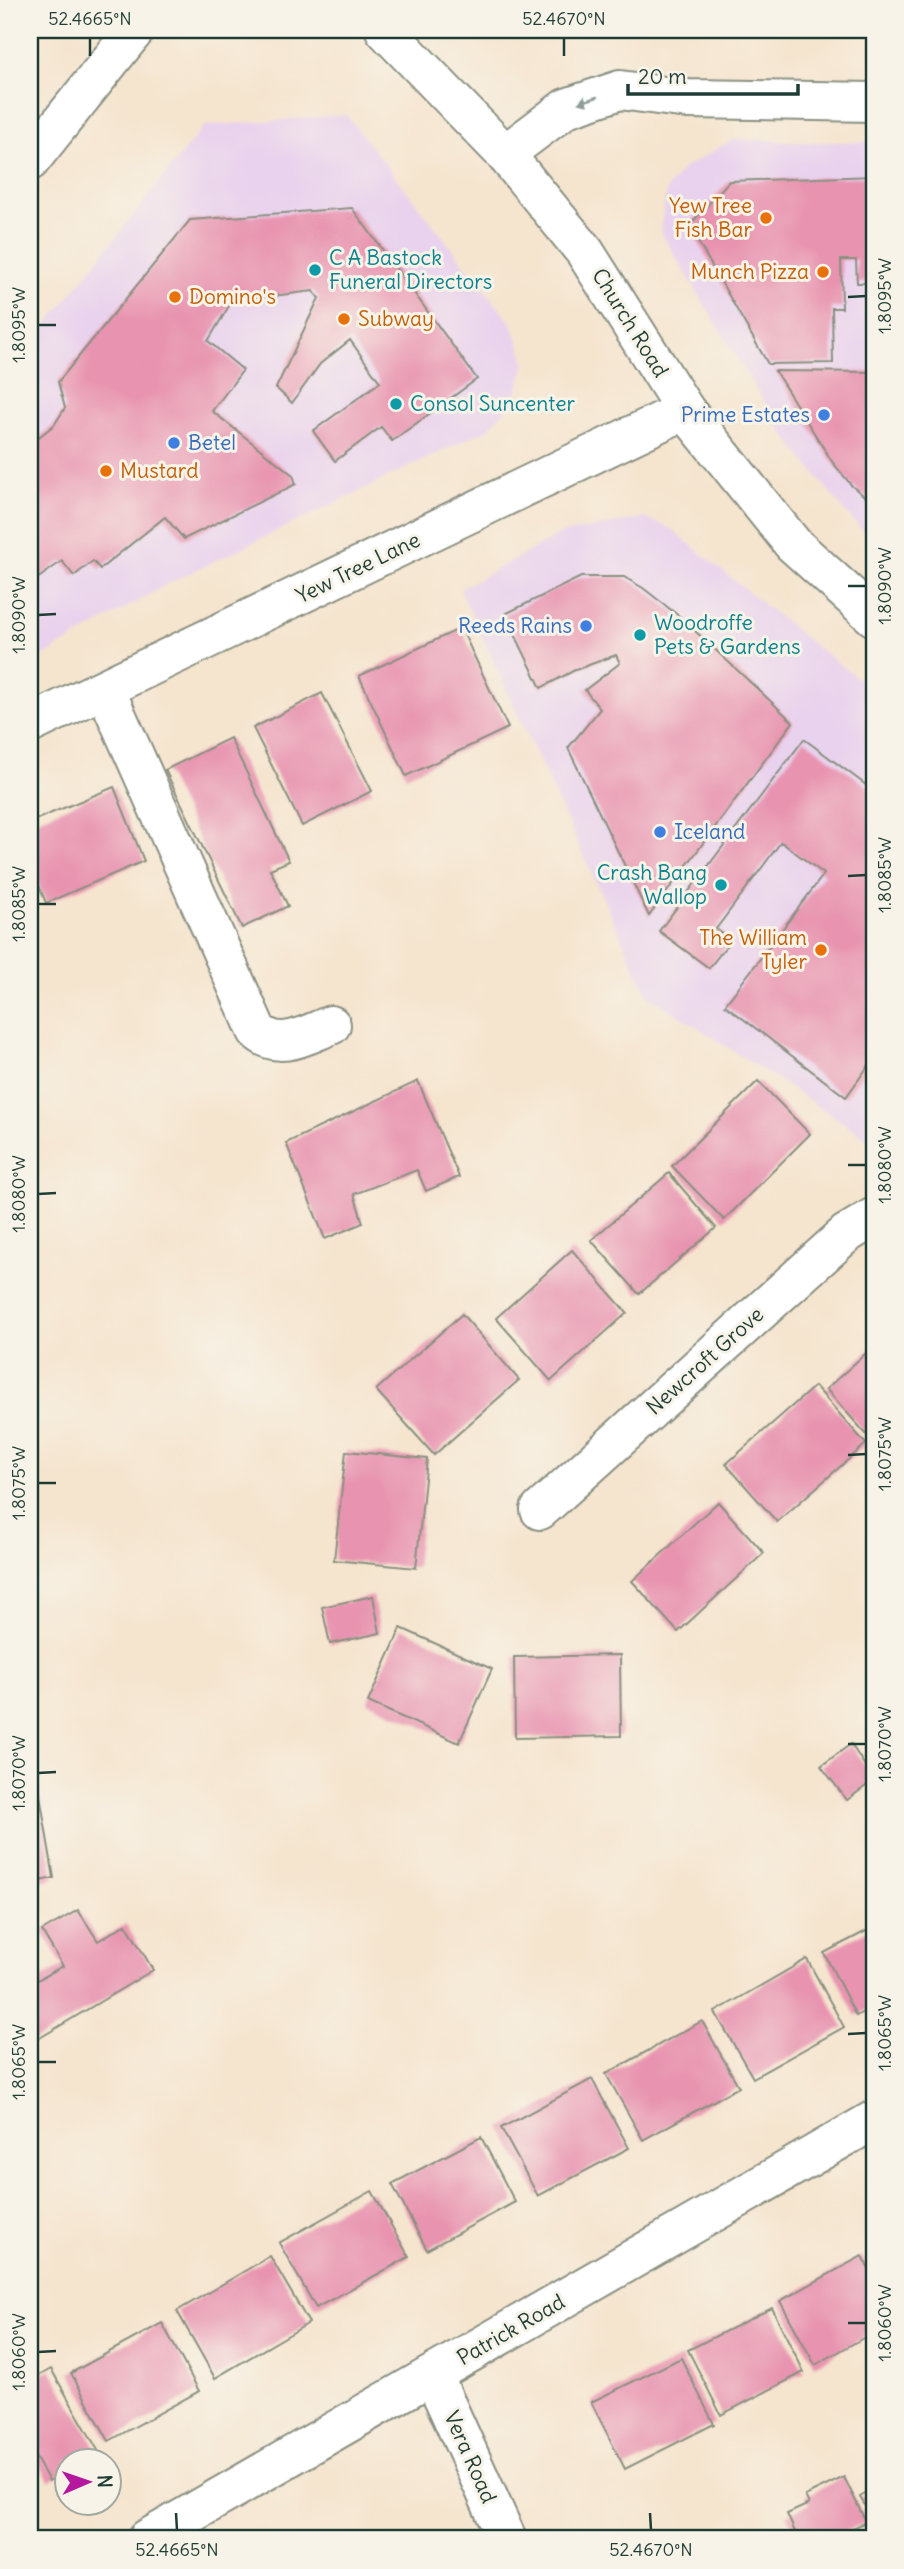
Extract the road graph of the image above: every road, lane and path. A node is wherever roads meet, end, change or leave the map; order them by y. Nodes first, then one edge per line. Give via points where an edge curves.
1 (135, 30) edge
2 (385, 30) edge
3 (874, 102) edge
4 (505, 154) junction
5 (30, 161) edge
6 (685, 410) junction
7 (874, 617) edge
8 (105, 690) junction
9 (30, 724) edge
10 (331, 1025) dead end
11 (874, 1217) edge
12 (540, 1510) dead end
13 (874, 2120) edge
14 (433, 2375) junction
15 (147, 2539) edge
16 (507, 2539) edge

1 - 5 street
2 - 4 street, Church Road
3 -> 4 street via 688,99 620,90 566,108
4 - 6 street, Church Road via 585,252
6 - 7 street, Church Road via 793,544
6 - 8 street, Yew Tree Lane
8 - 9 street, Yew Tree Lane
8 - 10 street via 257,1031 267,1040 284,1043
11 - 12 street, Newcroft Grove via 846,1234
13 - 14 street, Patrick Road
14 - 15 street, Patrick Road
14 - 16 street, Vera Road

